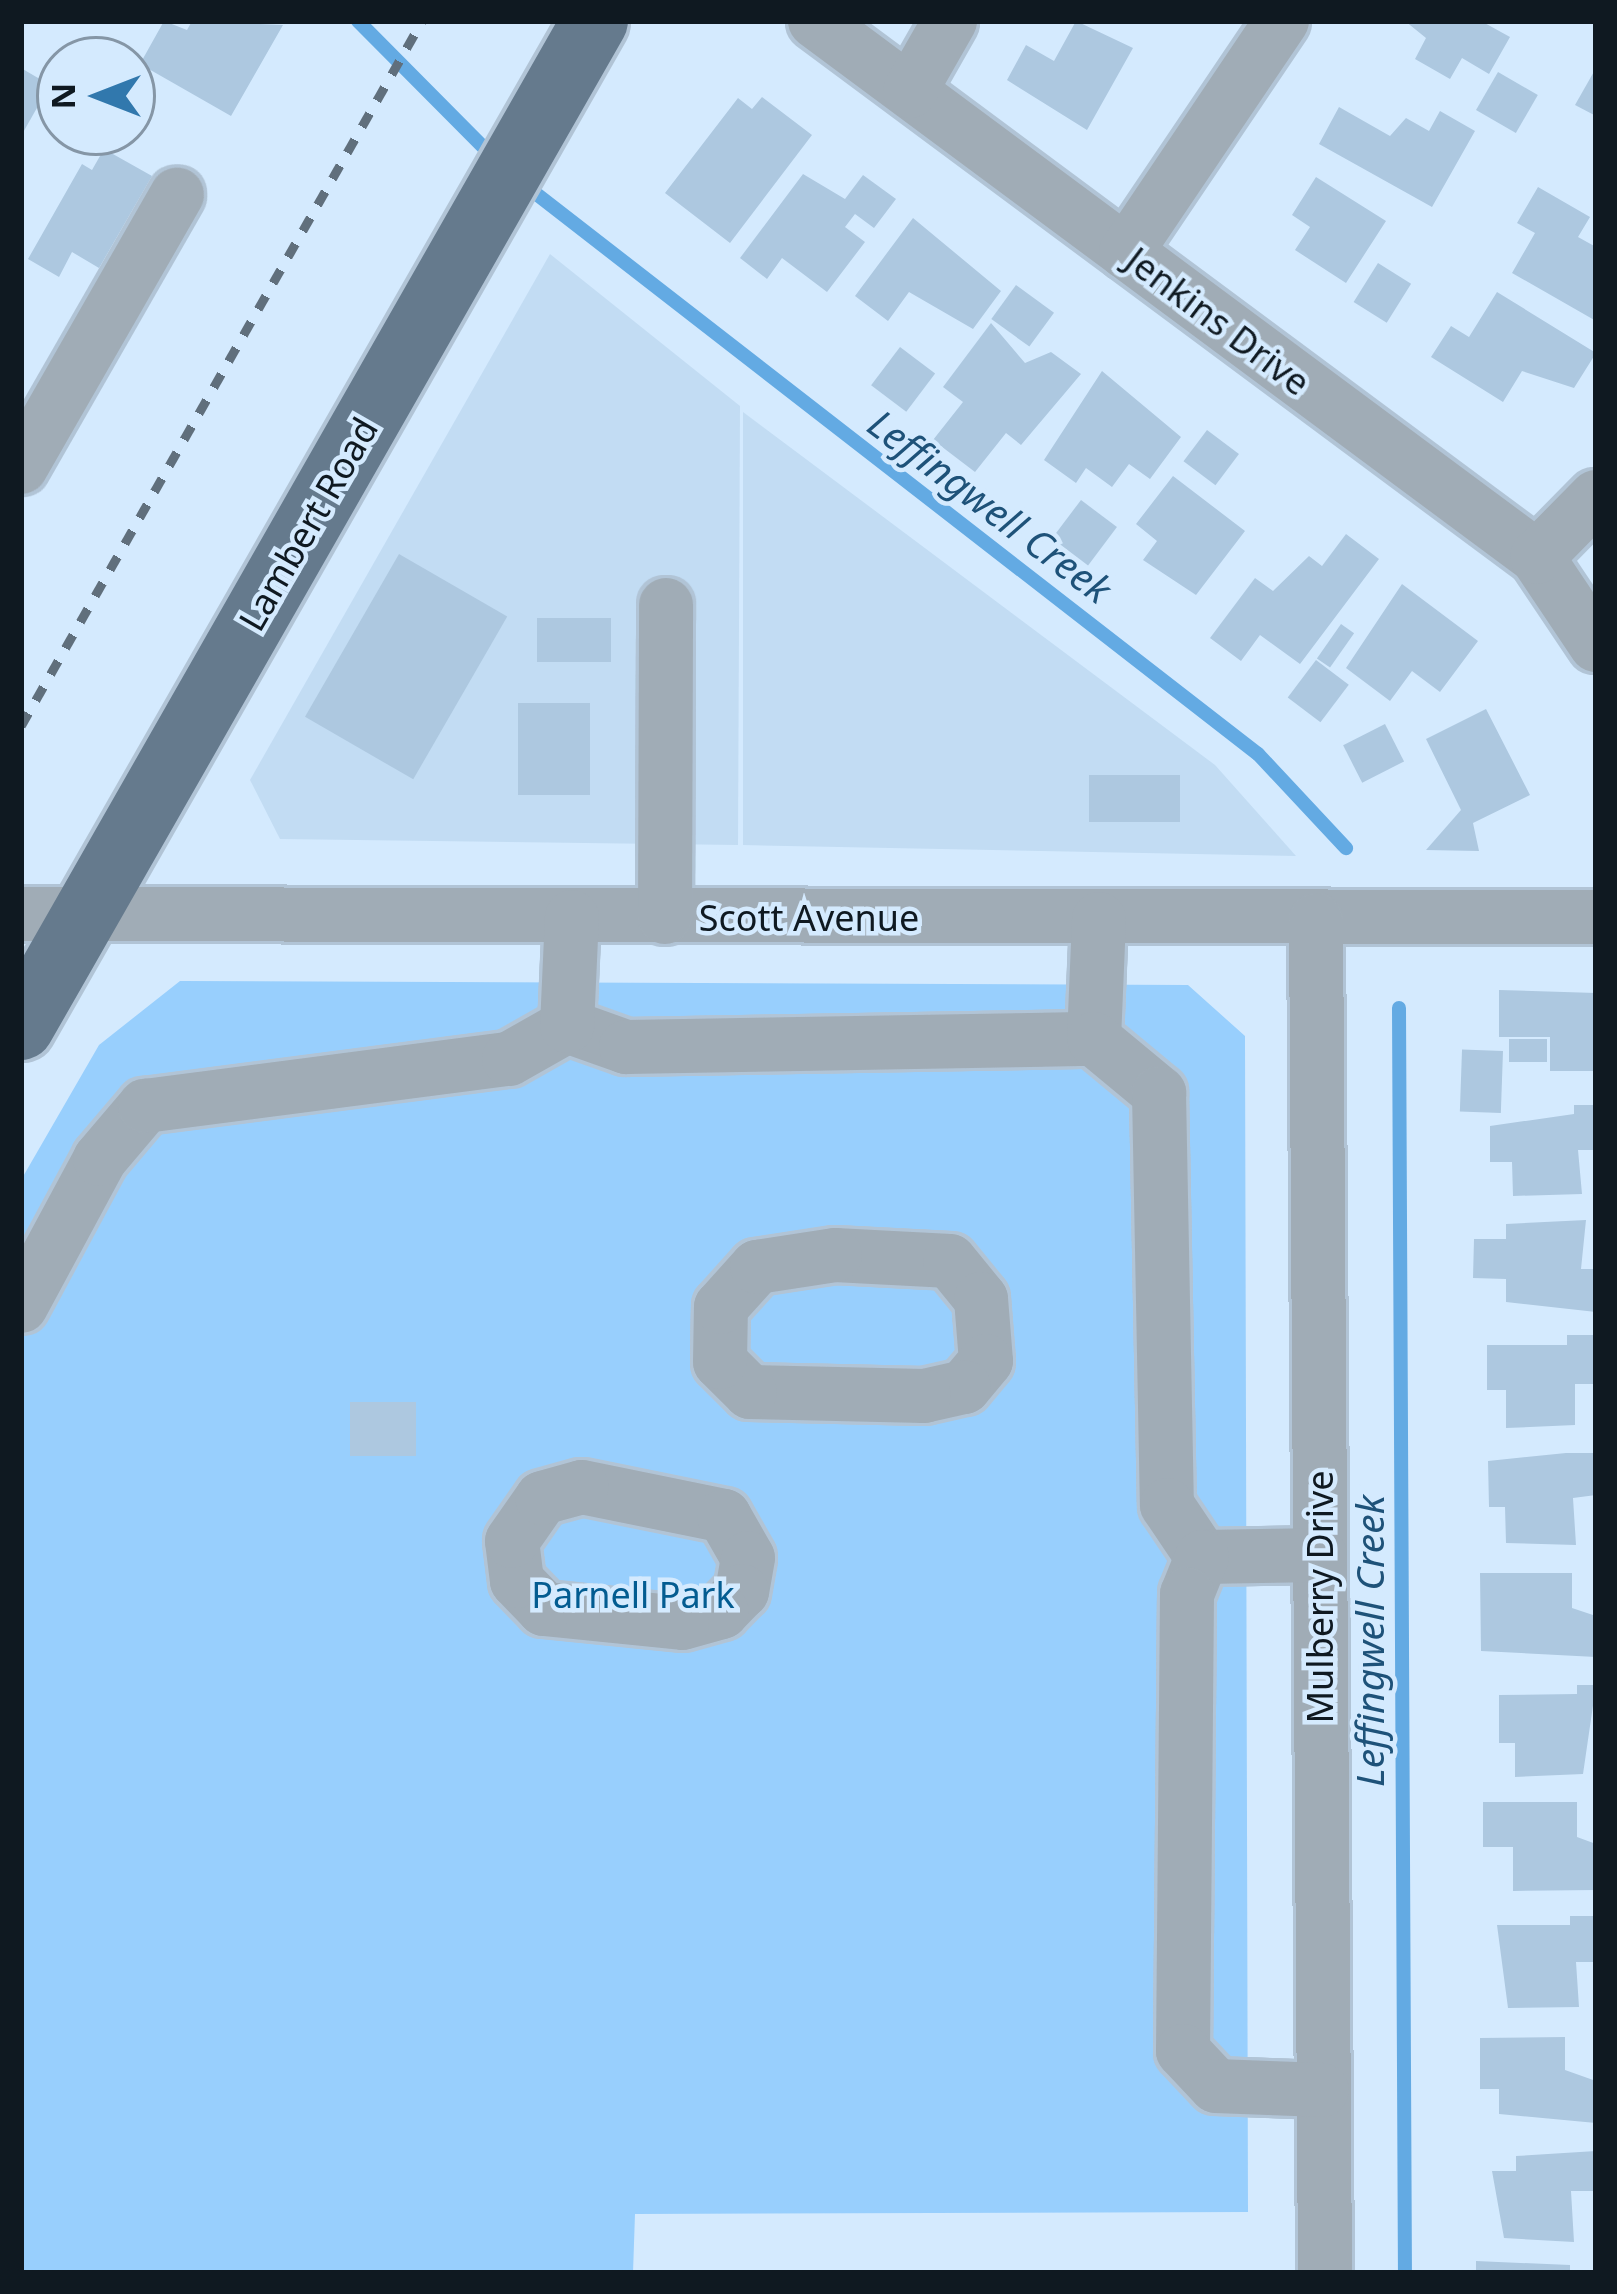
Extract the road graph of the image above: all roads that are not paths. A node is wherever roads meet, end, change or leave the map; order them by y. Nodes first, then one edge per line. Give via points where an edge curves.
1 (595, 21) edge
2 (815, 21) edge
3 (950, 21) edge
4 (1282, 21) edge
5 (910, 92) junction
6 (177, 195) dead end
7 (1126, 253) junction
8 (21, 467) edge
9 (1596, 497) edge
10 (1537, 557) junction
11 (666, 605) dead end
12 (1596, 645) edge
13 (21, 914) edge
14 (85, 914) junction
15 (572, 916) junction
16 (665, 917) junction
17 (1596, 917) edge
18 (1100, 919) junction
19 (1316, 920) junction
20 (567, 1026) junction
21 (21, 1027) edge
22 (1094, 1039) junction
23 (21, 1306) edge
24 (826, 1396) joint
25 (1320, 1556) junction
26 (1202, 1557) junction
27 (1322, 2090) junction
28 (1325, 2273) edge

1 - 14 main road, Lambert Road
2 - 5 street, Jenkins Drive
3 - 5 street
4 - 7 street
5 - 7 street, Jenkins Drive
6 - 8 street
7 - 10 street, Jenkins Drive
9 - 10 street
10 - 12 street, Jenkins Drive
11 - 16 street
13 - 14 street, Scott Avenue
14 - 15 street, Scott Avenue
14 - 21 main road, Lambert Road
15 - 16 street, Scott Avenue
15 - 20 street
16 - 18 street, Scott Avenue
17 - 19 street, Scott Avenue
18 - 19 street, Scott Avenue
18 - 22 street
19 - 25 street, Mulberry Drive
20 - 22 street via 626,1047
20 - 23 street via 509,1058 145,1106 100,1159
22 - 26 street via 1159,1093 1167,1505
24 - 24 street via 964,1387 991,1335 968,1278 925,1256 835,1256 782,1259 736,1284 716,1335 731,1378 750,1392
25 - 26 street
25 - 27 street, Mulberry Drive
26 - 27 street via 1187,1594 1183,2051 1216,2086
27 - 28 street, Mulberry Drive

